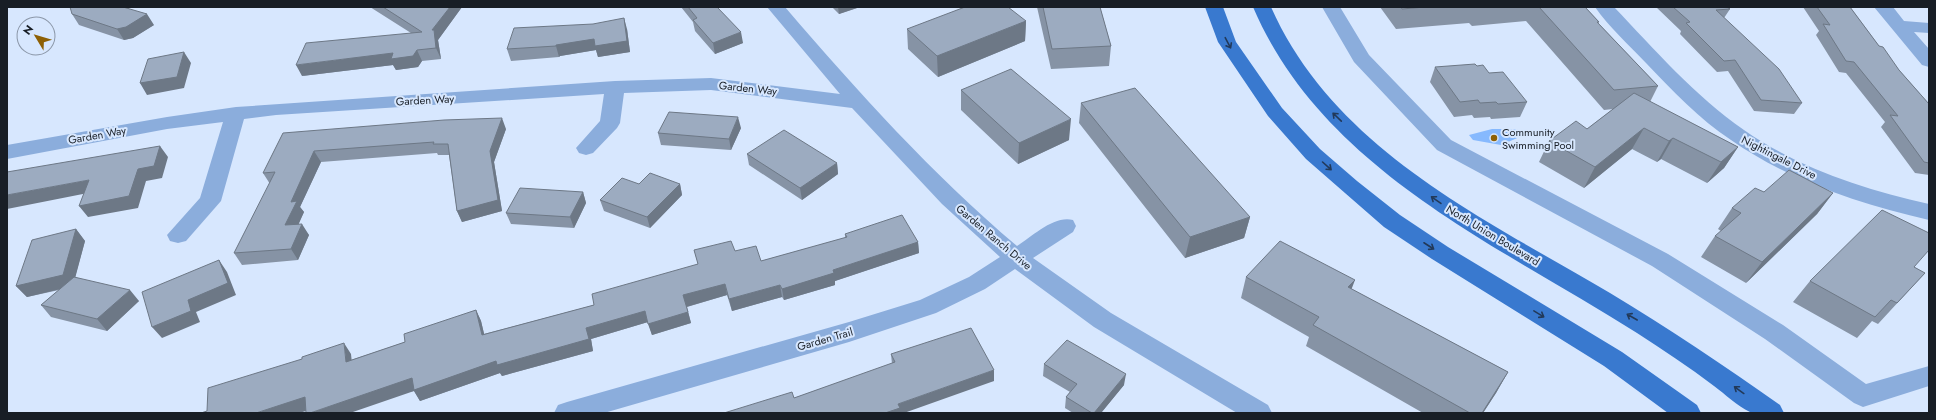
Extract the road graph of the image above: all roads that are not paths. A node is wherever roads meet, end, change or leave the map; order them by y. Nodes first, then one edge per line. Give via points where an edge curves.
1 (776, 7) edge
2 (1214, 7) edge
3 (1262, 7) edge
4 (1331, 7) edge
5 (1604, 7) edge
6 (1884, 7) edge
7 (1900, 26) junction
8 (1929, 28) edge
9 (1929, 61) edge
10 (615, 87) junction
11 (856, 102) junction
12 (236, 113) junction
13 (586, 148) dead end
14 (7, 152) edge
15 (1929, 212) edge
16 (1065, 226) dead end
17 (178, 235) dead end
18 (1016, 257) junction
19 (1929, 376) edge
20 (568, 413) edge
21 (1259, 413) edge
22 (1688, 413) edge
23 (1771, 413) edge

1 - 11 street, Garden Ranch Drive
2 -> 22 main road via 1227,42 1275,112 1313,154 1349,186 1392,221 1460,266 1614,359
23 -> 3 main road, North Union Boulevard via 1637,320 1460,217 1413,184 1369,148 1326,107 1298,73 1271,30
4 - 19 street via 1361,58 1444,145 1660,260 1774,332 1863,396
5 - 15 street, Nightingale Drive via 1716,120 1743,139 1821,179
6 - 7 street
7 - 8 street
7 - 9 street
10 - 11 street, Garden Way via 710,84
10 - 12 street, Garden Way
10 - 13 street via 610,123
11 - 18 street, Garden Ranch Drive via 958,207
12 - 14 street, Garden Way
12 - 17 street via 210,201
16 - 18 street, Garden Trail
18 - 20 street, Garden Trail via 977,283 928,307
18 - 21 street, Garden Ranch Drive via 1110,325

